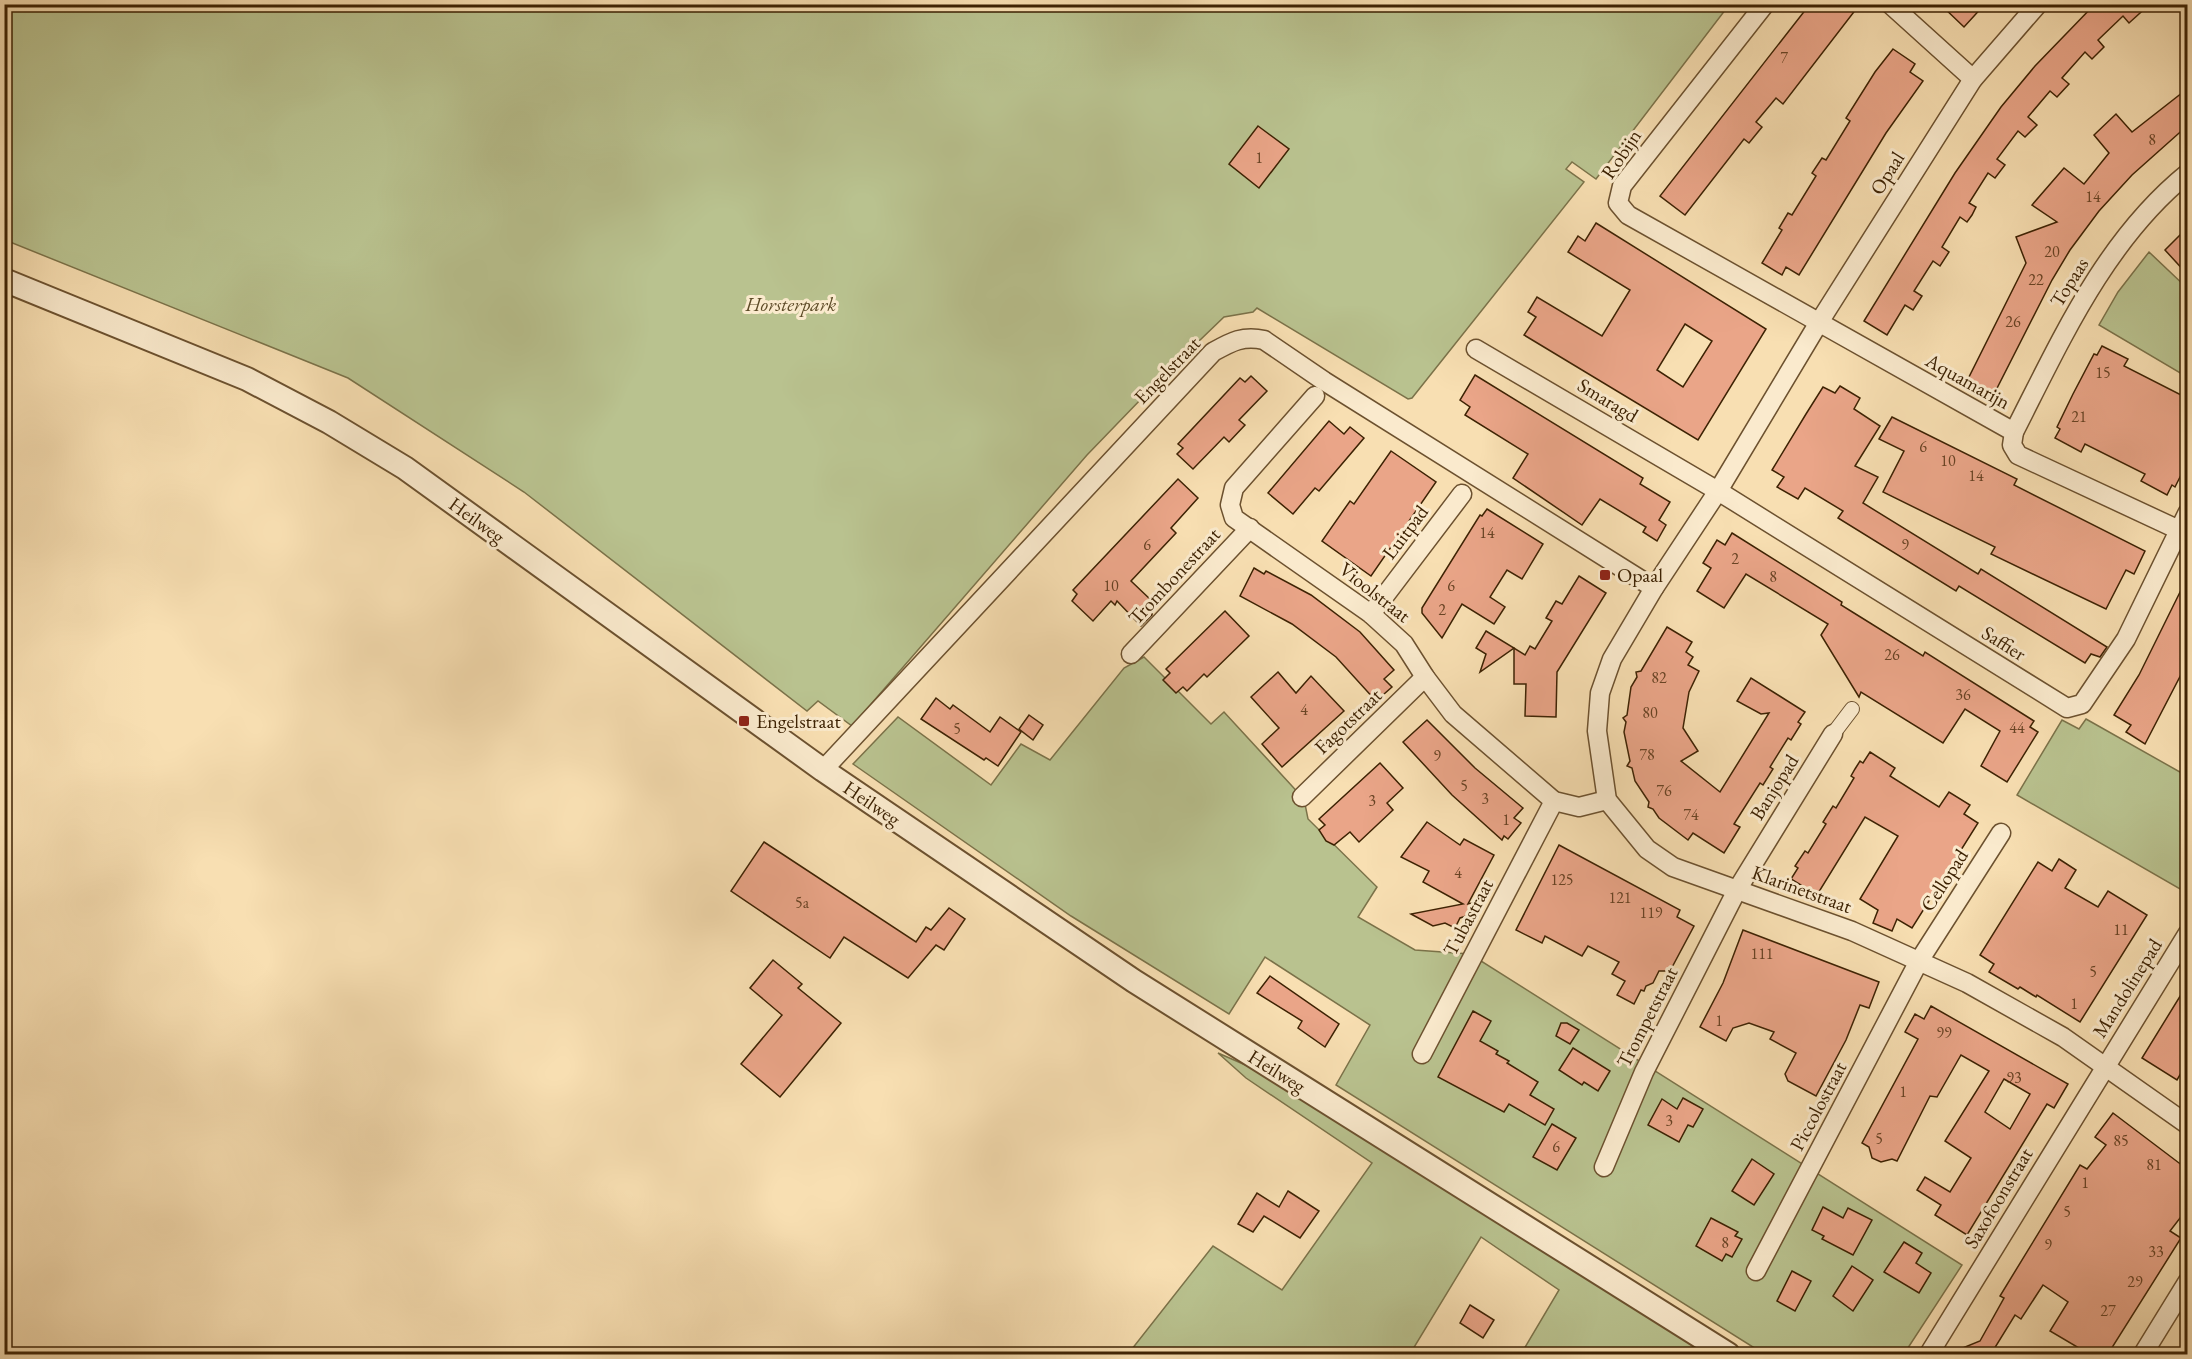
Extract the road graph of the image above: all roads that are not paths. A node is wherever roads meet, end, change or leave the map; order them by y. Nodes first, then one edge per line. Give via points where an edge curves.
1 (1765, 4) edge
2 (1890, 4) edge
3 (2038, 4) edge
4 (1973, 79) junction
5 (2187, 173) edge
6 (4, 280) edge
7 (1818, 324) junction
8 (1476, 349) dead end
9 (1319, 388) junction
10 (2014, 432) junction
11 (1473, 476) junction
12 (1718, 491) junction
13 (1462, 494) joint
14 (2187, 512) edge
15 (1250, 528) junction
16 (2179, 530) junction
17 (1654, 588) junction
18 (1371, 614) junction
19 (1131, 654) dead end
20 (1425, 677) junction
21 (1852, 709) dead end
22 (1833, 734) joint
23 (823, 770) junction
24 (1302, 797) dead end
25 (1607, 800) junction
26 (1554, 801) junction
27 (2005, 829) dead end
28 (1737, 890) junction
29 (2187, 933) edge
30 (1919, 961) junction
31 (1422, 1054) dead end
32 (2105, 1066) junction
33 (2187, 1125) edge
34 (1604, 1167) dead end
35 (1756, 1271) dead end
36 (2187, 1281) edge
37 (1728, 1354) edge
38 (1929, 1354) edge
39 (2143, 1354) edge

1 - 7 street, Robijn via 1622,186 1618,202 1628,215
2 - 4 street
3 - 4 street, Opaal
4 - 7 street, Opaal
5 - 10 street, Topaas via 2143,216 2086,292
6 - 23 street, Heilweg via 247,379 329,422 405,468
7 - 10 street, Aquamarijn
7 - 12 street, Opaal
8 - 12 street, Smaragd
9 - 11 street, Engelstraat
9 - 15 street, Vioolstraat via 1234,488 1230,505 1234,518
9 - 23 street, Engelstraat via 1264,340 1236,339 1213,352
10 - 16 street, Aquamarijn via 2012,445 2018,455
11 - 13 street, Luitpad
11 - 17 street, Engelstraat
12 - 16 street, Saffier via 2067,708 2082,704 2126,639
12 - 17 street, Opaal
13 - 18 street, Luitpad
14 - 16 street, Saffier
15 - 18 street, Vioolstraat
15 - 19 street, Trombonestraat
17 - 25 street via 1612,659 1600,693 1597,731
18 - 20 street, Vioolstraat via 1404,644
20 - 24 street, Fagotstraat
20 - 26 street, Vioolstraat via 1454,714
21 - 22 street, Banjopad
22 - 28 street, Banjopad
23 - 37 street, Heilweg via 1134,981
25 - 26 street via 1579,807
25 - 28 street, Klarinetstraat via 1647,849 1673,867
26 - 31 street, Tubastraat
27 - 30 street, Cellopad
28 - 30 street, Klarinetstraat via 1852,931
28 - 34 street, Trompetstraat via 1644,1072
29 - 32 street, Mandolinepad
30 - 32 street, Klarinetstraat via 2063,1037
30 - 35 street, Piccolostraat
32 - 33 street, Klarinetstraat
32 - 38 street, Saxofoonstraat
36 - 39 street

